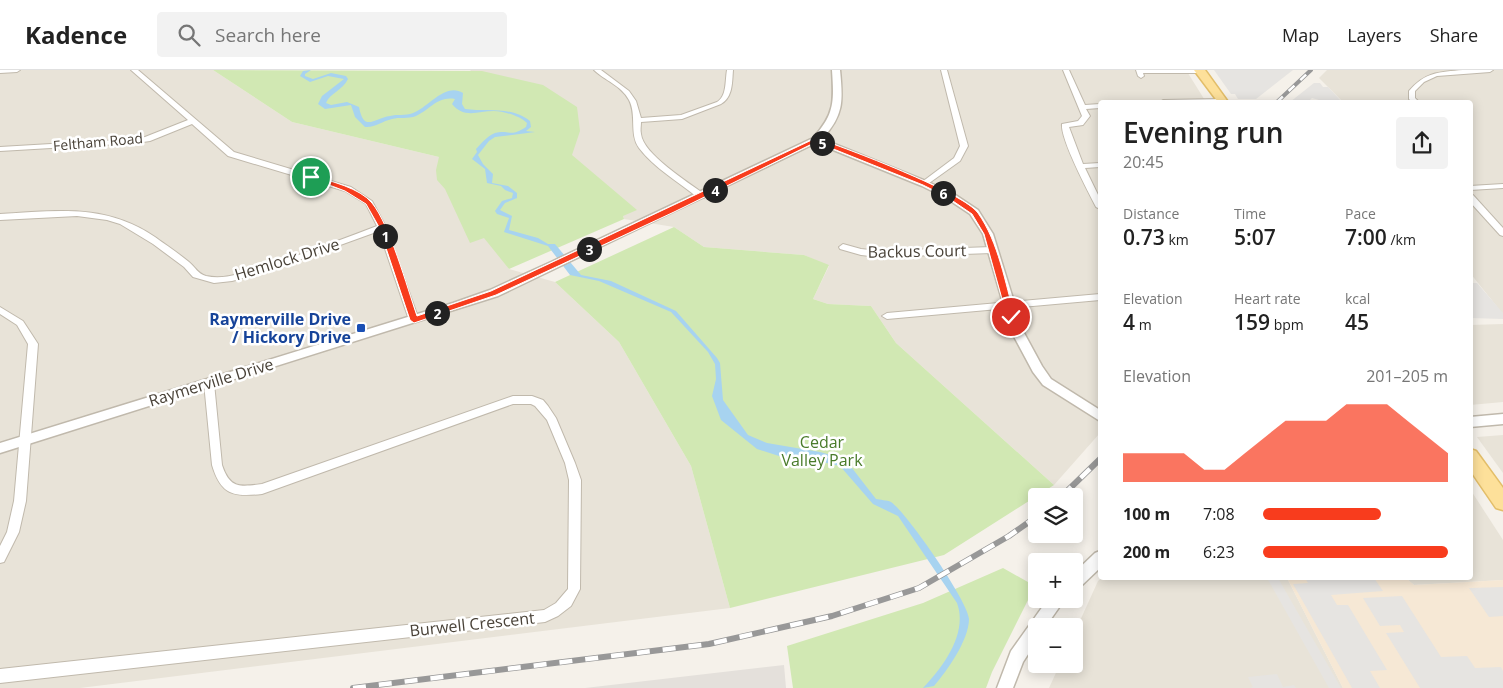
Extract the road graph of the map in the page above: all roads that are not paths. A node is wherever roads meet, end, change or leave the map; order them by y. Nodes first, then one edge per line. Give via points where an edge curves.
1 (17, 70) edge
2 (134, 70) edge
3 (599, 70) edge
4 (730, 70) edge
5 (836, 70) edge
6 (944, 70) edge
7 (1066, 70) edge
8 (1199, 70) edge
9 (1490, 70) edge
10 (0, 71) edge
11 (1141, 76) dead end
12 (1221, 100) edge
13 (1413, 100) edge
14 (1098, 106) edge
15 (1082, 107) junction
16 (638, 120) junction
17 (193, 121) junction
18 (816, 140) junction
19 (0, 149) edge
20 (1080, 166) junction
21 (1098, 166) edge
22 (925, 184) junction
23 (1503, 186) edge
24 (1473, 188) edge
25 (701, 196) junction
26 (1473, 200) edge
27 (1098, 203) edge
28 (0, 218) edge
29 (382, 227) junction
30 (1503, 233) edge
31 (843, 247) dead end
32 (992, 250) junction
33 (1098, 297) edge
34 (1008, 306) junction
35 (0, 310) edge
36 (888, 316) dead end
37 (414, 320) junction
38 (209, 383) junction
39 (1098, 415) edge
40 (1503, 419) edge
41 (1473, 422) edge
42 (24, 440) junction
43 (0, 448) edge
44 (1473, 460) edge
45 (1503, 502) edge
46 (0, 558) edge
47 (1098, 560) edge
48 (1083, 574) edge
49 (1028, 640) edge
50 (0, 676) edge
51 (1005, 688) edge

1 - 10 street
2 - 17 street
3 - 16 street via 627,92
4 - 16 street via 727,94 719,103 682,117
5 - 18 street, Raymerville Drive via 838,109 830,126
6 - 22 street via 964,146 957,159
7 - 15 street
8 - 11 street via 1139,71
8 - 12 main road
9 - 13 street via 1430,76 1412,91
14 - 15 street
15 - 20 street via 1086,116 1084,121 1065,126
16 - 25 street via 637,135 642,146
17 - 19 street, Feltham Road via 136,141
17 - 29 street via 239,157 311,177 358,195 369,203
18 - 22 street
18 - 25 street, Raymerville Drive
20 - 21 street
20 - 27 street
22 - 32 street via 974,212 988,234
23 - 24 street
25 - 37 street, Raymerville Drive via 494,293
26 - 30 street
28 - 29 street, Hemlock Drive via 49,213 100,216 124,222 181,260 199,277 211,280 281,264
29 - 37 street
31 - 32 street, Backus Court via 879,254
32 - 34 street
33 - 34 street
34 - 36 street
34 - 39 street via 1022,344 1047,382
35 - 42 street via 20,323 33,344
37 - 38 street, Raymerville Drive
38 - 42 street, Raymerville Drive
38 - 50 street, Burwell Crescent via 220,477 226,486 241,491 262,490 513,400 538,403 554,424 575,480 573,564 576,574 572,596 562,608 545,616
40 - 41 street
42 - 43 street, Raymerville Drive
42 - 46 street via 24,473 18,515
44 - 45 main road
47 - 48 street
49 - 51 street via 1017,657

